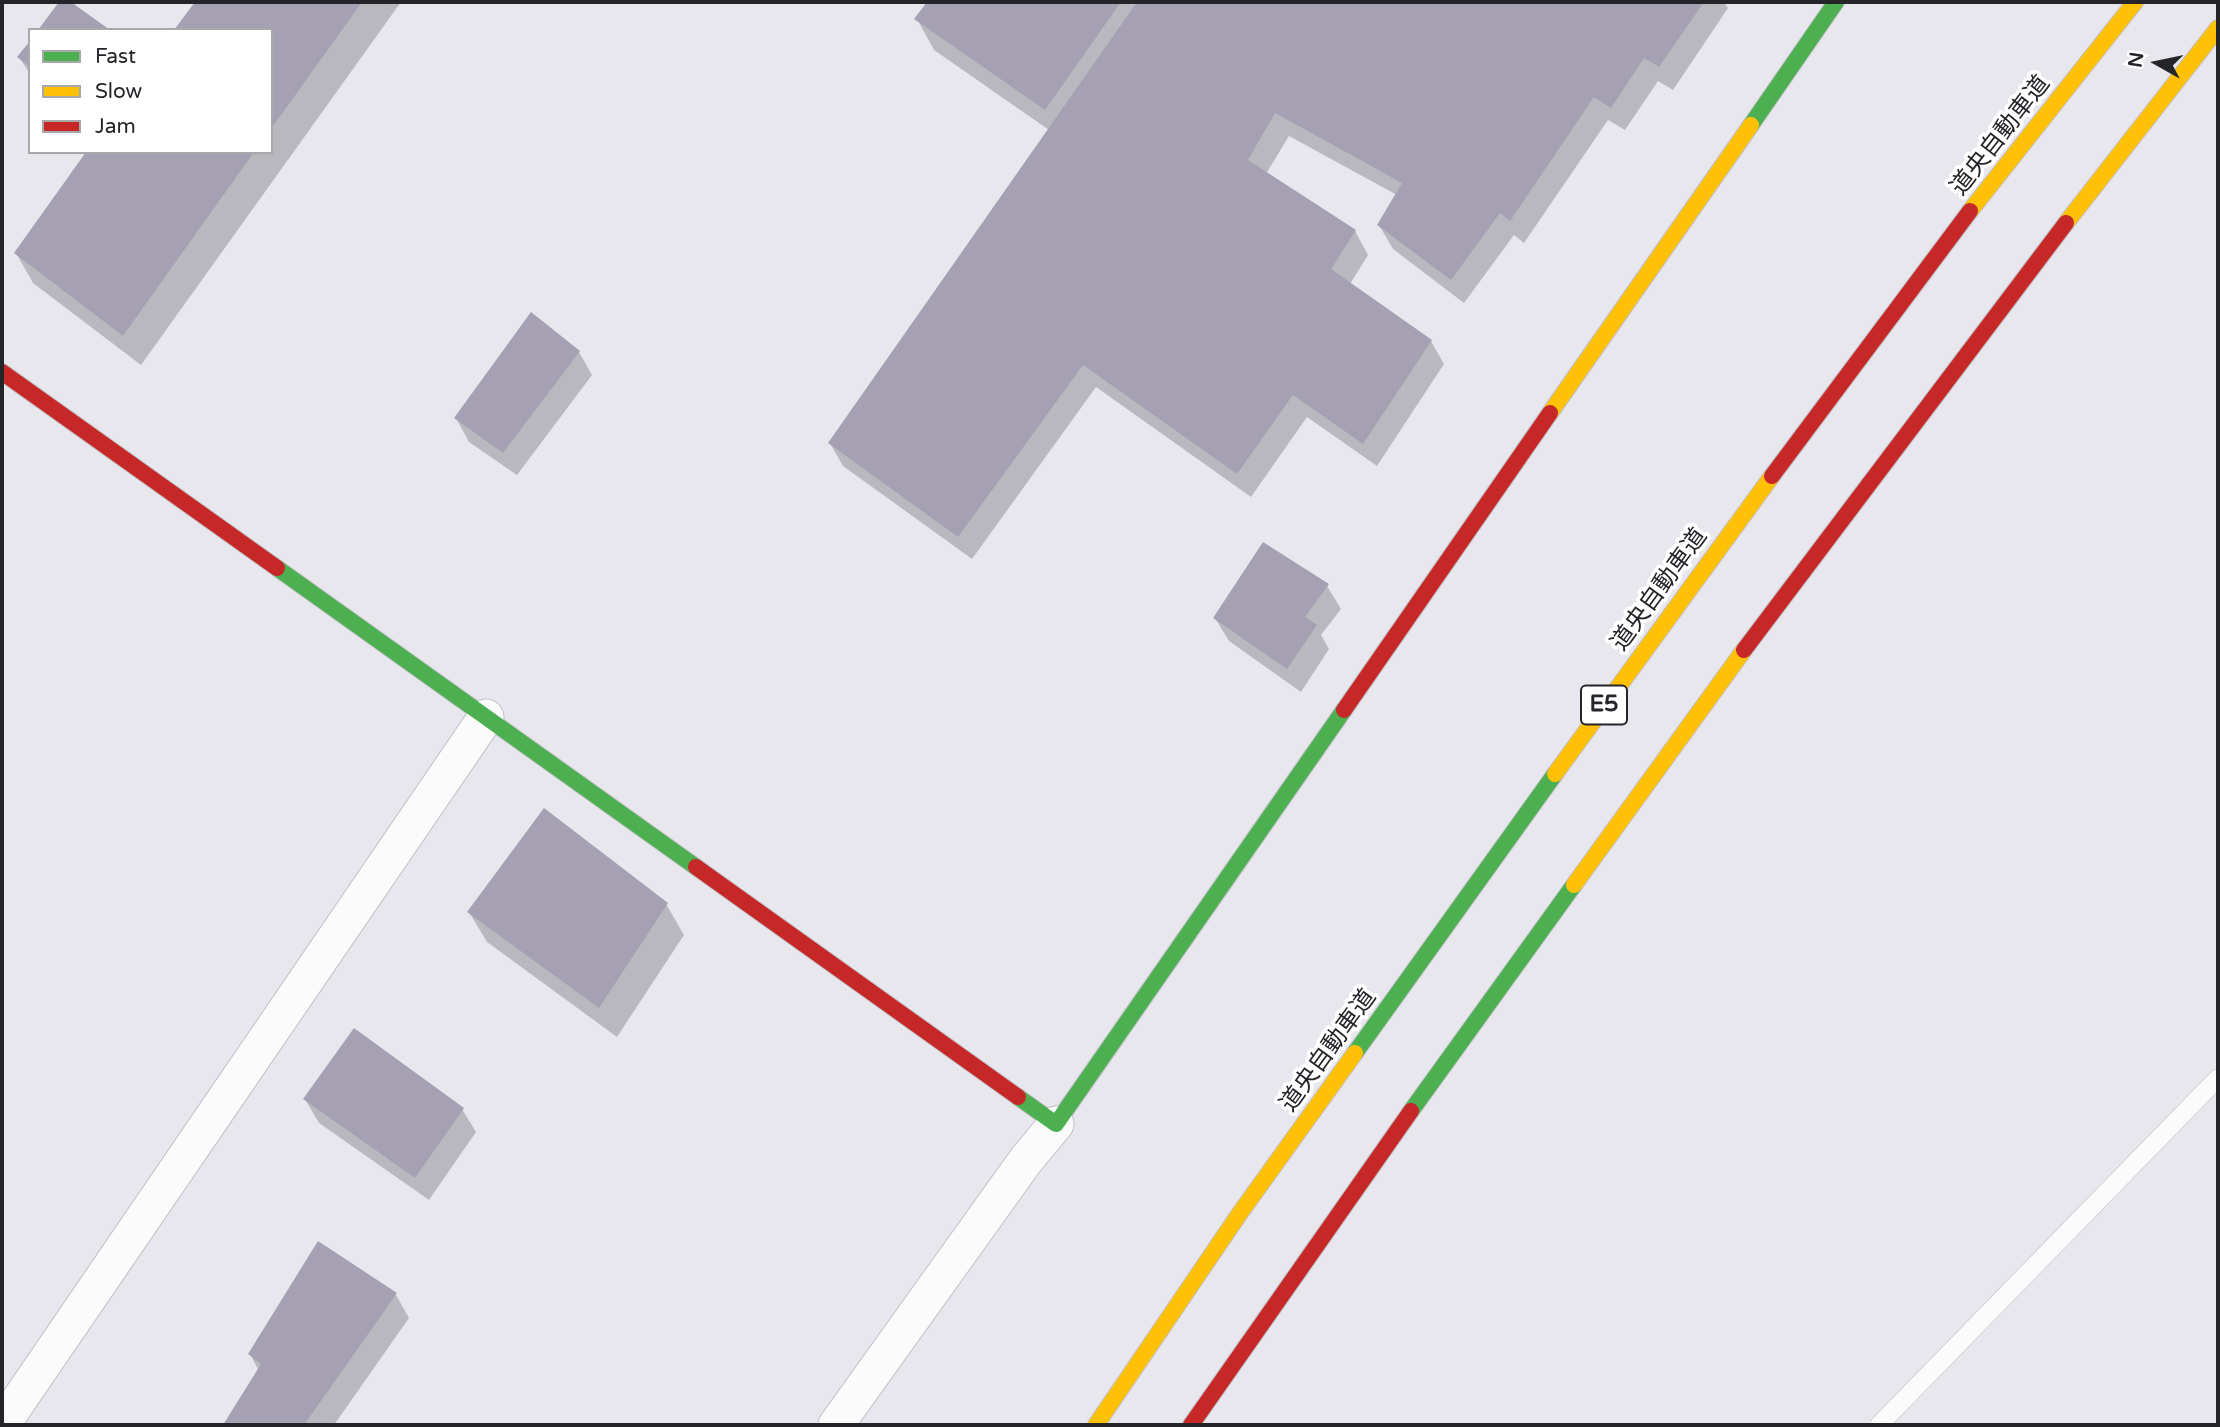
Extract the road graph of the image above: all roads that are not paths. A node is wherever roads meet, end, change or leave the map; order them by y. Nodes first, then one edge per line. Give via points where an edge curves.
1 (1836, 2) edge
2 (2135, 2) edge
3 (2218, 29) edge
4 (2, 372) edge
5 (486, 717) junction
6 (2218, 1078) edge
7 (1056, 1124) junction
8 (2, 1425) edge
9 (836, 1425) edge
10 (1096, 1425) edge
11 (1191, 1425) edge
12 (1879, 1425) edge

1 - 7 main road
2 - 10 main road, 道央自動車道 / E5 via 1922,272 1659,629 1240,1213
3 - 11 main road via 1983,329 1727,672 1315,1244
4 - 5 main road
5 - 7 main road
5 - 8 street
6 - 12 lane
7 - 9 street

